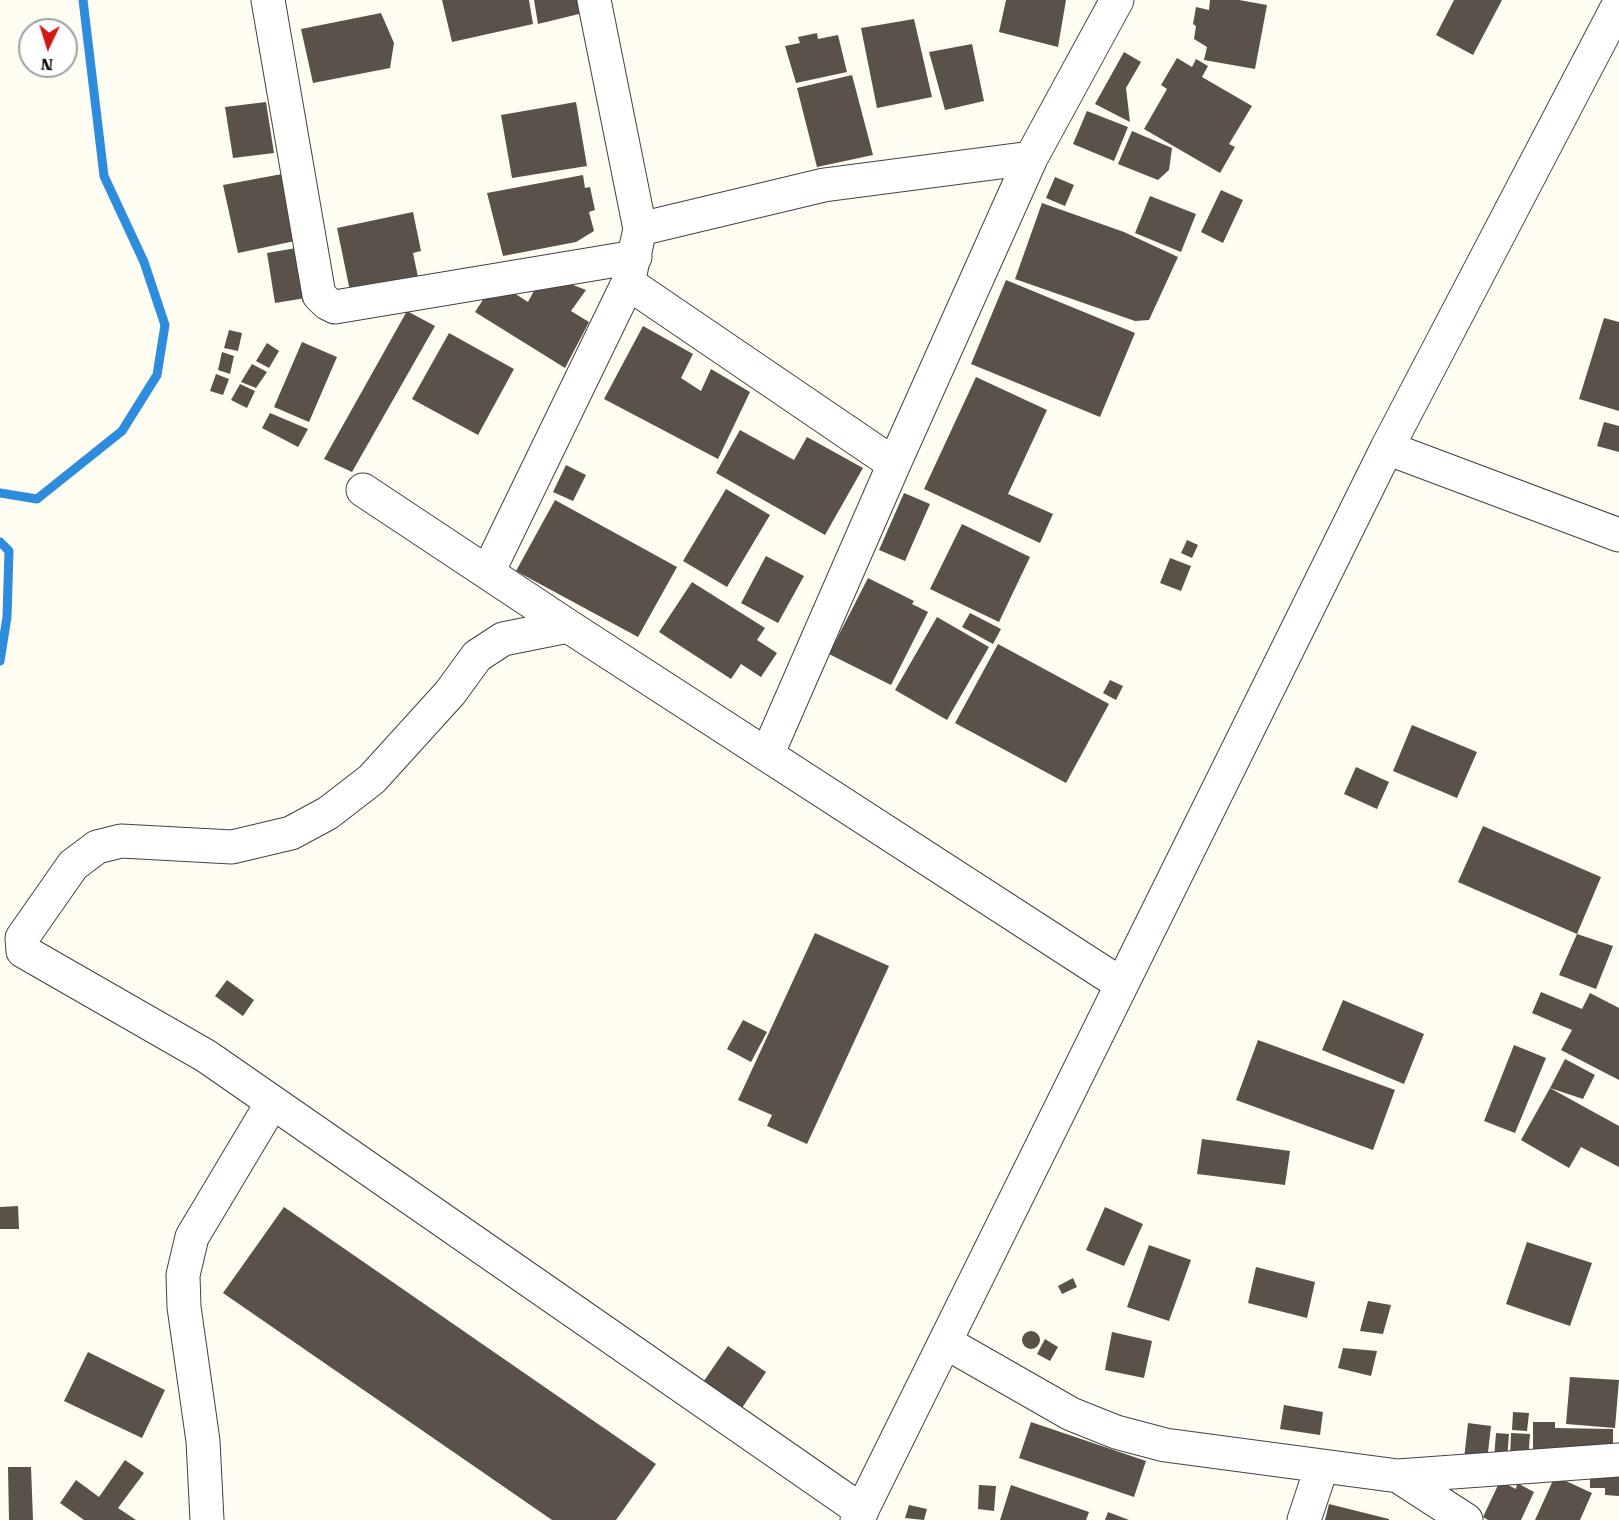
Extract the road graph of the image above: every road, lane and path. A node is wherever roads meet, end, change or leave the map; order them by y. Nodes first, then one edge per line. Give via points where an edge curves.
1 (268, 0) edge
2 (594, 0) edge
3 (1117, 0) edge
4 (1619, 4) edge
5 (1031, 158) junction
6 (634, 256) junction
7 (1387, 448) junction
8 (894, 464) junction
9 (363, 490) dead end
10 (1619, 536) edge
11 (488, 572) junction
12 (568, 626) junction
13 (767, 755) junction
14 (1121, 984) junction
15 (272, 1103) junction
16 (945, 1342) junction
17 (1619, 1460) edge
18 (1322, 1466) junction
19 (1398, 1476) junction
20 (859, 1515) edge
21 (207, 1520) edge
22 (1304, 1520) edge
23 (1466, 1520) edge

1 - 6 street via 319,295 327,303 335,307
2 - 6 street
3 - 5 street
4 - 7 street
5 - 6 street via 824,185
5 - 8 street
6 - 8 street
6 - 11 street
7 - 10 street
7 - 14 street
8 - 13 street
9 - 11 street
11 - 12 street
12 - 13 street
12 - 15 street via 503,639 477,656 450,693 372,779 328,813 291,833 232,847 120,841 97,847 73,865 22,938 23,951 206,1056
13 - 14 street
14 - 16 street
15 - 20 street
15 - 21 street via 192,1237 183,1275 203,1441
16 - 18 street via 1071,1414 1116,1432 1165,1445
16 - 20 street
17 - 19 street
18 - 19 street
18 - 22 street
19 - 23 street

